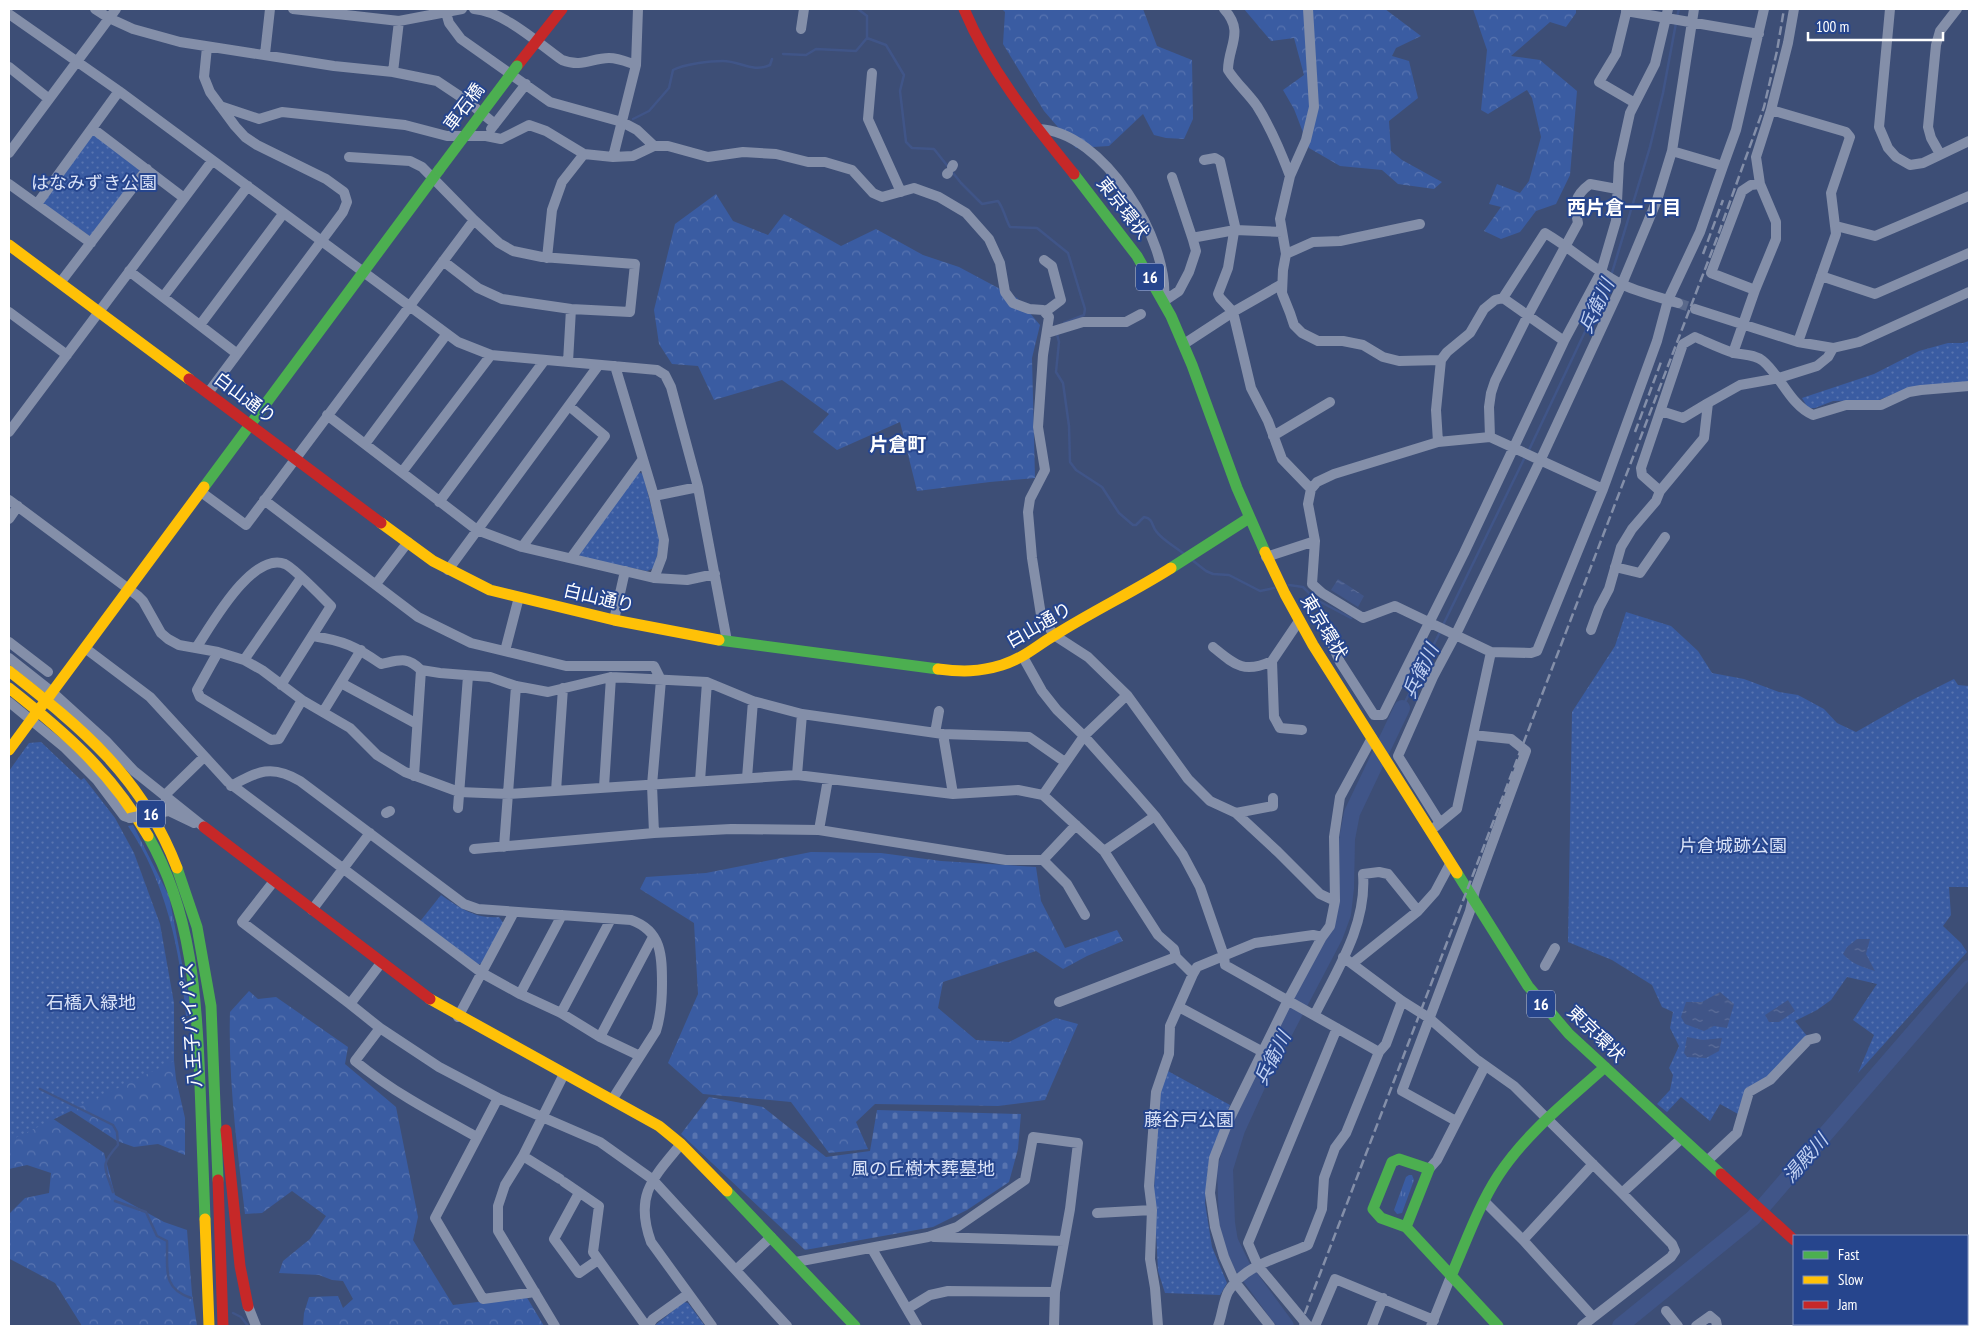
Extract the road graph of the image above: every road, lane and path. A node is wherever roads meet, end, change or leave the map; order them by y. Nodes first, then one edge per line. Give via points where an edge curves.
1 (94, 9) edge
2 (116, 9) edge
3 (270, 9) edge
4 (293, 9) edge
5 (462, 9) edge
6 (474, 9) edge
7 (562, 9) edge
8 (638, 9) edge
9 (804, 9) edge
10 (964, 9) edge
11 (1224, 9) edge
12 (1308, 9) edge
13 (1694, 9) edge
14 (1764, 9) edge
15 (1794, 9) edge
16 (1890, 9) edge
17 (1957, 9) edge
18 (445, 10) edge
19 (1626, 10) edge
20 (504, 12) edge
21 (9, 14) edge
22 (1668, 16) edge
23 (109, 18) junction
24 (399, 21) junction
25 (1690, 22) junction
26 (801, 29) dead end
27 (1759, 34) junction
28 (535, 41) junction
29 (207, 47) junction
30 (265, 54) junction
31 (77, 61) junction
32 (636, 65) junction
33 (9, 68) edge
34 (393, 72) junction
35 (872, 73) dead end
36 (526, 84) junction
37 (119, 91) junction
38 (49, 99) junction
39 (1635, 103) junction
40 (220, 106) junction
41 (1771, 110) junction
42 (622, 122) junction
43 (495, 124) junction
44 (92, 128) junction
45 (1038, 128) junction
46 (486, 136) junction
47 (1969, 141) edge
48 (654, 146) junction
49 (1672, 151) junction
50 (9, 153) edge
51 (584, 154) junction
52 (1940, 154) junction
53 (349, 157) dead end
54 (613, 157) junction
55 (1204, 160) dead end
56 (212, 161) junction
57 (1723, 166) junction
58 (147, 170) junction
59 (436, 174) junction
60 (1290, 176) junction
61 (1172, 177) dead end
62 (9, 184) edge
63 (1760, 184) junction
64 (248, 186) junction
65 (1618, 188) junction
66 (901, 192) junction
67 (1969, 196) edge
68 (184, 198) junction
69 (37, 204) junction
70 (283, 214) junction
71 (474, 220) junction
72 (1420, 224) dead end
73 (1836, 226) junction
74 (1235, 230) junction
75 (1282, 232) junction
76 (1193, 240) junction
77 (320, 241) junction
78 (91, 243) junction
79 (9, 245) edge
80 (1565, 245) junction
81 (1969, 253) edge
82 (1286, 254) junction
83 (547, 258) junction
84 (1044, 260) dead end
85 (443, 261) junction
86 (129, 271) junction
87 (363, 273) junction
88 (1603, 273) junction
89 (1821, 276) junction
90 (1618, 282) junction
91 (60, 283) junction
92 (1282, 284) junction
93 (1755, 290) junction
94 (1969, 292) edge
95 (163, 297) junction
96 (1503, 298) junction
97 (1668, 300) junction
98 (1164, 301) junction
99 (1678, 303) tunnel mouth
100 (409, 307) junction
101 (571, 309) junction
102 (1695, 309) tunnel mouth
103 (9, 312) edge
104 (99, 312) junction
105 (1045, 312) junction
106 (1233, 312) junction
107 (1141, 314) dead end
108 (1527, 316) junction
109 (1744, 324) junction
110 (200, 325) junction
111 (1047, 334) junction
112 (446, 335) junction
113 (1564, 341) junction
114 (1798, 342) junction
115 (1184, 344) junction
116 (1833, 348) junction
117 (236, 353) junction
118 (1734, 353) junction
119 (67, 355) junction
120 (491, 355) junction
121 (1441, 360) junction
122 (544, 361) junction
123 (568, 362) junction
124 (598, 366) junction
125 (615, 366) junction
126 (1779, 378) junction
127 (1969, 386) edge
128 (208, 393) junction
129 (1330, 402) dead end
130 (1708, 403) junction
131 (569, 406) junction
132 (1661, 411) junction
133 (328, 415) junction
134 (251, 425) junction
135 (9, 432) edge
136 (1273, 436) junction
137 (1490, 436) junction
138 (1438, 442) junction
139 (365, 444) junction
140 (1513, 448) junction
141 (296, 458) junction
142 (643, 458) junction
143 (1540, 461) junction
144 (402, 472) junction
145 (698, 487) junction
146 (1311, 489) junction
147 (1602, 489) junction
148 (1660, 491) junction
149 (201, 492) junction
150 (654, 496) junction
151 (9, 500) edge
152 (264, 500) junction
153 (439, 502) junction
154 (18, 506) junction
155 (1249, 518) junction
156 (9, 519) edge
157 (477, 530) junction
158 (1665, 537) dead end
159 (1315, 541) junction
160 (408, 542) junction
161 (522, 547) junction
162 (1266, 557) junction
163 (571, 558) junction
164 (1615, 567) junction
165 (448, 570) junction
166 (625, 571) junction
167 (714, 574) junction
168 (301, 578) junction
169 (654, 578) junction
170 (376, 584) junction
171 (129, 589) junction
172 (519, 597) junction
173 (614, 620) junction
174 (1299, 621) junction
175 (1433, 623) junction
176 (1591, 630) dead end
177 (1452, 632) junction
178 (1054, 635) junction
179 (313, 636) junction
180 (727, 641) junction
181 (9, 642) edge
182 (1331, 642) dead end
183 (1213, 647) dead end
184 (85, 648) junction
185 (196, 648) junction
186 (362, 650) junction
187 (505, 651) junction
188 (218, 652) junction
189 (1490, 652) junction
190 (1023, 657) junction
191 (9, 658) edge
192 (244, 660) junction
193 (1272, 661) junction
194 (421, 670) junction
195 (9, 671) edge
196 (48, 672) dead end
197 (468, 676) junction
198 (611, 677) junction
199 (662, 680) junction
200 (708, 682) junction
201 (341, 683) junction
202 (281, 685) junction
203 (516, 686) junction
204 (9, 688) edge
205 (563, 688) junction
206 (51, 694) junction
207 (1127, 695) junction
208 (302, 700) junction
209 (753, 701) junction
210 (9, 702) edge
211 (939, 711) dead end
212 (323, 712) junction
213 (802, 714) junction
214 (32, 718) junction
215 (417, 724) junction
216 (1302, 730) dead end
217 (939, 733) junction
218 (1473, 735) junction
219 (1084, 736) junction
220 (1374, 741) junction
221 (9, 750) edge
222 (204, 756) junction
223 (1066, 762) junction
224 (797, 775) junction
225 (414, 776) junction
226 (747, 778) junction
227 (828, 779) junction
228 (700, 781) junction
229 (652, 785) junction
230 (231, 786) junction
231 (604, 788) junction
232 (556, 791) junction
233 (459, 792) junction
234 (509, 794) junction
235 (953, 794) junction
236 (165, 795) junction
237 (1043, 795) junction
238 (1273, 798) dead end
239 (458, 808) dead end
240 (163, 812) junction
241 (1236, 813) junction
242 (1155, 816) junction
243 (1440, 823) junction
244 (1076, 825) junction
245 (204, 827) junction
246 (819, 830) junction
247 (1430, 831) junction
248 (370, 833) junction
249 (654, 833) junction
250 (504, 847) junction
251 (474, 849) dead end
252 (1104, 851) junction
253 (1043, 860) junction
254 (1450, 864) junction
255 (343, 869) junction
256 (274, 881) junction
257 (1472, 900) junction
258 (1335, 901) junction
259 (312, 910) junction
260 (1418, 911) junction
261 (514, 912) junction
262 (562, 915) junction
263 (1085, 915) dead end
264 (611, 919) junction
265 (653, 937) junction
266 (1322, 937) junction
267 (1555, 948) dead end
268 (1224, 956) junction
269 (1176, 957) junction
270 (1343, 957) junction
271 (381, 963) junction
272 (1353, 963) junction
273 (1545, 966) dead end
274 (482, 973) junction
275 (1193, 974) junction
276 (520, 994) junction
277 (1402, 1001) junction
278 (1059, 1002) dead end
279 (1291, 1002) junction
280 (350, 1004) junction
281 (1179, 1007) junction
282 (561, 1013) junction
283 (1313, 1013) junction
284 (458, 1017) junction
285 (1429, 1018) junction
286 (380, 1028) junction
287 (1337, 1028) junction
288 (211, 1031) junction
289 (600, 1037) junction
290 (1816, 1038) dead end
291 (1263, 1052) junction
292 (1379, 1052) junction
293 (640, 1056) junction
294 (1485, 1066) junction
295 (1605, 1067) junction
296 (564, 1074) junction
297 (498, 1098) junction
298 (612, 1100) junction
299 (543, 1117) junction
300 (1546, 1119) junction
301 (1456, 1121) junction
302 (477, 1136) junction
303 (1682, 1138) junction
304 (681, 1144) junction
305 (523, 1156) junction
306 (1707, 1161) junction
307 (1592, 1164) junction
308 (1429, 1169) junction
309 (652, 1179) junction
310 (579, 1193) junction
311 (1622, 1193) junction
312 (1484, 1201) junction
313 (1152, 1210) junction
314 (1097, 1214) dead end
315 (1406, 1227) junction
316 (771, 1237) junction
317 (928, 1237) junction
318 (1793, 1239) edge
319 (1523, 1240) junction
320 (1064, 1241) junction
321 (872, 1249) junction
322 (598, 1260) junction
323 (796, 1262) junction
324 (1258, 1266) junction
325 (736, 1270) junction
326 (1451, 1276) junction
327 (1235, 1282) junction
328 (535, 1292) junction
329 (1055, 1292) junction
330 (688, 1294) junction
331 (1383, 1298) junction
332 (248, 1306) joint
333 (907, 1309) junction
334 (1666, 1312) dead end
335 (1593, 1317) junction
336 (784, 1323) edge
337 (1433, 1323) edge
338 (851, 1325) edge
339 (209, 1326) edge
340 (223, 1326) edge
341 (256, 1326) edge
342 (555, 1326) edge
343 (647, 1326) edge
344 (712, 1326) edge
345 (772, 1326) edge
346 (917, 1326) edge
347 (1054, 1326) edge
348 (1158, 1326) edge
349 (1218, 1326) edge
350 (1270, 1326) edge
351 (1308, 1326) edge
352 (1316, 1326) edge
353 (1372, 1326) edge
354 (1498, 1326) edge
355 (1582, 1326) edge
356 (1678, 1326) edge
357 (1696, 1326) edge
358 (1717, 1326) edge

1 - 23 street
2 - 23 street
3 - 30 street
4 - 24 street
5 - 18 street
6 - 20 street
7 - 28 main road, 車石橋
8 - 32 street
9 - 26 street
10 - 45 main road, 東京環状 / 16 via 987,60
11 - 60 street via 1235,31 1228,70 1256,105
12 - 60 street via 1314,107 1308,134
13 - 25 street
14 - 27 street
15 - 41 street
16 - 52 street via 1880,127 1888,148 1910,165
17 - 52 street via 1940,31 1933,61 1928,127 1930,138
18 - 24 street
18 - 36 street via 449,23 461,39
19 - 22 street
19 - 39 street via 1616,54 1599,82
20 - 28 street
21 - 31 street
22 - 25 street
22 - 39 street via 1655,64
23 - 29 street via 142,32
23 - 31 street
24 - 34 street
25 - 27 street
25 - 49 street
27 - 57 street via 1736,130
28 - 32 street via 569,63 589,63 607,58
28 - 59 main road, 車石橋, bridge
29 - 30 street
29 - 40 street via 204,78
30 - 34 street
31 - 37 street
31 - 38 street
32 - 42 street
33 - 38 street
34 - 43 street via 437,81
35 - 66 street via 868,119
36 - 42 street via 550,102
36 - 43 street
37 - 44 street
37 - 56 street
38 - 50 street
39 - 65 street via 1619,163
40 - 46 street via 259,119 282,112 405,125 447,136
40 - 77 street via 251,141 326,179 344,192 347,202 343,212
41 - 63 street via 1756,157
41 - 73 street via 1846,132 1850,136 1831,193
42 - 48 street via 637,130
42 - 54 street
43 - 46 street
44 - 58 street
44 - 69 street
45 - 98 main road, 東京環状 / 16 via 1122,234
45 - 98 street via 1052,129 1073,139 1102,160 1129,193 1143,218 1160,262 1166,286
46 - 51 street via 501,139 529,125 546,131
47 - 52 street
48 - 54 street via 633,156
48 - 66 street via 668,146 708,157 743,152 825,162 852,170 873,193 882,197
49 - 57 street
49 - 90 street via 1657,200
51 - 54 street
51 - 83 street via 562,182 552,210
53 - 59 street via 410,161
55 - 74 street via 1216,158 1220,161
56 - 64 street
56 - 68 street
57 - 97 street via 1700,232
58 - 68 street
58 - 78 street
59 - 71 street
59 - 87 main road, 車石橋
60 - 75 street via 1280,219
61 - 76 street
62 - 69 street
63 - 93 street via 1776,222 1776,239
63 - 93 street via 1750,185 1742,192 1711,273
64 - 70 street
64 - 95 street
65 - 80 street via 1590,184 1578,193 1574,208 1578,223
65 - 88 street via 1616,221
66 - 105 street via 914,188 933,194 966,213 989,239 1000,263 1005,292 1013,303
67 - 73 street via 1876,236
68 - 86 street
69 - 78 street
70 - 77 street
70 - 110 street
71 - 83 street via 513,251
71 - 85 street
72 - 82 street via 1340,242 1313,242
73 - 89 street
74 - 75 street
74 - 76 street
74 - 106 street via 1228,268 1218,294
75 - 82 street
76 - 98 street via 1196,251 1189,272 1178,291
77 - 87 street
77 - 117 street
78 - 91 street
79 - 91 main road, 白山通り
80 - 88 street
80 - 96 street via 1545,233
80 - 108 street
81 - 89 street via 1875,294
82 - 92 street
83 - 101 street via 635,264 630,312
84 - 105 street via 1052,266 1061,300
85 - 100 street
85 - 101 street via 478,288 502,299
86 - 95 street
86 - 104 street
87 - 100 street
87 - 134 main road, 車石橋
88 - 90 street
88 - 113 street
89 - 114 street
90 - 97 street
90 - 143 street
91 - 104 main road, 白山通り
92 - 106 street
92 - 121 street via 1282,293 1294,325 1318,341 1363,345 1383,357 1398,361
93 - 109 street
94 - 116 street via 1859,342
95 - 110 street
96 - 108 street
96 - 121 street via 1484,309 1470,333
97 - 99 street
97 - 147 street via 1657,341
98 - 115 main road, 東京環状 / 16
100 - 112 street
100 - 133 street
101 - 123 street
102 - 109 street
103 - 119 street
104 - 119 street
104 - 128 main road, 白山通り
105 - 111 street via 1049,317
106 - 115 street
106 - 136 street via 1251,388
107 - 111 street via 1126,322 1083,322
108 - 113 street
108 - 137 street via 1490,393
109 - 114 street
109 - 118 street
110 - 117 street
111 - 178 street via 1038,427 1045,470 1030,499 1028,512 1041,614
112 - 120 street
112 - 139 street
113 - 140 street
114 - 116 street
115 - 155 main road, 東京環状 / 16
116 - 126 street via 1817,366
117 - 128 street
118 - 126 street via 1762,360
118 - 132 street via 1695,337 1683,344
119 - 135 street
120 - 122 street
120 - 144 street
121 - 138 street via 1436,410
122 - 123 street
122 - 153 street
123 - 124 street
124 - 125 street
124 - 131 street
125 - 142 street
125 - 145 street via 657,370 665,375
126 - 127 street via 1792,397 1813,414 1846,405 1881,405 1909,392
126 - 130 street via 1740,385
128 - 134 main road, 白山通り
129 - 136 street
130 - 132 street via 1682,418
130 - 148 street via 1704,438
131 - 157 street
131 - 161 street via 605,436
132 - 148 street via 1641,468 1642,475
133 - 139 street
133 - 141 street
134 - 141 main road, 白山通り
134 - 149 main road, 車石橋
136 - 146 street via 1282,459
137 - 138 street
137 - 140 street
138 - 146 street via 1334,474 1317,482
139 - 144 street
140 - 143 street
140 - 175 street
141 - 152 street
141 - 160 main road, 白山通り
142 - 150 street
142 - 163 street
143 - 147 street
143 - 177 street
144 - 153 street
145 - 150 street
145 - 167 street
146 - 159 street via 1308,504
147 - 189 street via 1537,651
148 - 164 street via 1621,547
149 - 152 street via 246,525
149 - 171 main road, 車石橋
150 - 169 street via 664,540
151 - 154 street
152 - 170 street
153 - 157 street
154 - 156 street
154 - 171 street
155 - 162 main road, 東京環状 / 16
155 - 178 main road, 白山通り via 1148,582
157 - 161 street
157 - 165 street
158 - 164 street via 1640,573
159 - 162 street
159 - 175 street via 1312,584 1322,593 1363,618 1395,606
160 - 165 main road, 白山通り
160 - 170 street
161 - 163 street
162 - 174 main road, 東京環状 / 16
163 - 166 street
164 - 176 street
165 - 172 main road, 白山通り via 490,590
166 - 169 street
166 - 173 street
167 - 169 street via 687,580
167 - 180 street
168 - 179 street via 331,606
168 - 185 street via 284,564 271,564 250,574 232,593
168 - 192 street
170 - 187 street via 418,617 445,632 471,643
171 - 184 main road, 車石橋
171 - 185 street via 143,601 161,633 179,644
172 - 173 main road, 白山通り
172 - 187 street
173 - 180 main road, 白山通り
174 - 193 street
174 - 220 main road, 東京環状 / 16
175 - 177 street
175 - 182 street via 1382,715 1378,716 1374,715 1340,662
177 - 189 street
177 - 243 street via 1398,756
178 - 190 main road, 白山通り
178 - 207 street via 1088,657
179 - 186 street via 340,640
179 - 202 street
180 - 190 main road, 白山通り via 964,672
181 - 196 street
183 - 193 street via 1236,666 1259,667
184 - 206 main road, 車石橋
184 - 222 street via 150,697
185 - 188 street
186 - 194 street via 381,664 404,659
186 - 201 street
187 - 199 street via 566,666 654,666
188 - 192 street
188 - 208 street via 197,690 200,697 270,740 279,739
189 - 218 street
190 - 219 street via 1056,710
191 - 206 street
192 - 202 street
193 - 216 street via 1274,717 1280,728
194 - 197 street
194 - 215 street
195 - 288 main road, 八王子バイパス / 16 via 99,747 125,777 156,823 176,863 193,909 204,954
197 - 203 street via 490,677
197 - 233 street
198 - 199 street
198 - 205 street
198 - 231 street
199 - 200 street
199 - 229 street
200 - 209 street
200 - 228 street
201 - 212 street
201 - 215 street
202 - 208 street
203 - 205 street via 548,692
203 - 234 street
204 - 339 main road, 八王子バイパス / 16 via 71,738 114,784 153,845 180,913 197,1007
205 - 232 street
206 - 214 main road, 車石橋, bridge
206 - 236 street via 106,741 134,771
207 - 219 street
207 - 241 street via 1188,779 1210,801
208 - 212 street
209 - 213 street
209 - 226 street
210 - 214 street
211 - 217 street
212 - 225 street via 350,728 377,755
213 - 217 street
213 - 224 street
214 - 221 main road, 車石橋
214 - 240 street, bridge via 97,780 124,816 130,818
215 - 225 street
217 - 223 street via 1029,737
217 - 235 street
218 - 243 street via 1457,809
218 - 257 street via 1511,738 1526,751
219 - 223 street
219 - 242 street
220 - 247 main road, 東京環状 / 16
220 - 258 street via 1340,797 1334,837
222 - 230 street
222 - 236 street
223 - 237 street
224 - 226 street
224 - 227 street
225 - 233 street
226 - 228 street
227 - 235 street
227 - 246 street
228 - 229 street
229 - 231 street
229 - 249 street
230 - 248 street via 259,772 288,773
230 - 255 street
231 - 232 street
232 - 234 street
233 - 234 street
233 - 239 street
234 - 250 street
235 - 237 street via 1018,790
236 - 240 street
236 - 245 street
237 - 244 street
238 - 241 street via 1273,806
240 - 245 street
241 - 258 street via 1314,889
242 - 252 street
242 - 268 street via 1183,855 1200,888
243 - 247 street
244 - 252 street
244 - 253 street
245 - 256 main road
246 - 249 street via 731,829
246 - 253 street via 1006,860
247 - 254 main road, 東京環状 / 16
248 - 255 street
248 - 261 street via 464,904 478,910
249 - 250 street
250 - 251 street
252 - 269 street via 1158,935 1174,948
253 - 263 street via 1068,884
254 - 257 main road, 東京環状 / 16
254 - 260 street via 1434,892
255 - 259 street
255 - 274 street
256 - 259 main road
256 - 280 street via 242,922
257 - 285 street
257 - 295 main road, 東京環状 / 16 via 1545,1008
258 - 266 street via 1330,926
259 - 271 main road
260 - 270 street via 1388,874 1363,874 1362,910
260 - 272 street
261 - 262 street
261 - 274 street
262 - 264 street
262 - 276 street
264 - 265 street via 631,920 649,930
264 - 282 street
265 - 289 street
265 - 293 street via 662,957 662,1005 656,1031
266 - 268 street via 1313,935 1265,941
266 - 279 street
267 - 273 street
268 - 275 street via 1197,967
268 - 279 street via 1225,965
269 - 275 street
269 - 278 street
270 - 272 street
270 - 283 street
271 - 280 street
271 - 284 main road
272 - 277 street
274 - 276 street
274 - 284 street
275 - 281 street
276 - 282 street
277 - 285 street
277 - 292 street via 1386,1044
279 - 283 street
279 - 291 street
280 - 286 street
281 - 291 street
281 - 313 street via 1170,1026 1169,1054 1156,1092 1149,1186
282 - 289 street
283 - 287 street
284 - 296 main road
285 - 294 street
285 - 301 street via 1402,1091
286 - 297 street via 439,1067
286 - 302 street via 355,1061 408,1099
287 - 292 street
287 - 324 street via 1248,1243
288 - 332 main road, 16 via 222,1090 240,1266
288 - 340 main road, 八王子バイパス / 16
289 - 293 street
290 - 306 street via 1808,1040 1770,1080 1749,1092 1737,1134
291 - 327 street via 1214,1158 1210,1193 1215,1227
292 - 324 street via 1346,1133 1335,1148 1324,1178 1322,1209 1308,1245
293 - 298 street
294 - 300 street via 1514,1086
294 - 301 street
295 - 300 main road
295 - 303 main road, 東京環状 / 16
296 - 298 main road
296 - 299 street
297 - 299 street
297 - 302 street
298 - 304 main road via 659,1126
299 - 305 street
299 - 309 street via 600,1142
300 - 307 street
300 - 312 main road via 1511,1156
301 - 308 street via 1437,1160
302 - 328 street via 435,1218 483,1299
303 - 306 main road, 東京環状 / 16
303 - 311 street
304 - 309 street
304 - 316 main road
305 - 310 street
305 - 328 street via 504,1185 498,1206 498,1231
306 - 318 main road, 東京環状 / 16
307 - 311 street
307 - 319 street
308 - 315 main road
308 - 315 main road via 1399,1159 1392,1162 1373,1209 1381,1218
309 - 325 street
309 - 330 street via 646,1195 646,1228 651,1242
310 - 322 street via 599,1206 592,1252
310 - 322 street via 554,1239 579,1272
311 - 335 street via 1672,1244 1675,1251 1672,1257
312 - 319 street
312 - 326 main road
313 - 314 street
313 - 348 street via 1150,1259
315 - 326 main road
316 - 323 main road
316 - 325 street
317 - 320 street
317 - 320 street via 957,1227 1026,1180 1033,1137 1078,1143
317 - 321 street
319 - 335 street
320 - 329 street
321 - 323 street
321 - 333 street
322 - 343 street
323 - 338 main road
324 - 327 street
324 - 351 street
325 - 336 street
326 - 337 street
326 - 354 main road
327 - 349 street via 1227,1294
327 - 350 street
328 - 342 street
329 - 333 street via 948,1292 930,1295
329 - 347 street
330 - 343 street
330 - 344 street
331 - 337 street
331 - 352 street via 1335,1280
331 - 353 street
332 - 341 street
333 - 346 street
334 - 356 street
335 - 355 street
336 - 345 street
357 - 358 street via 1710,1316

